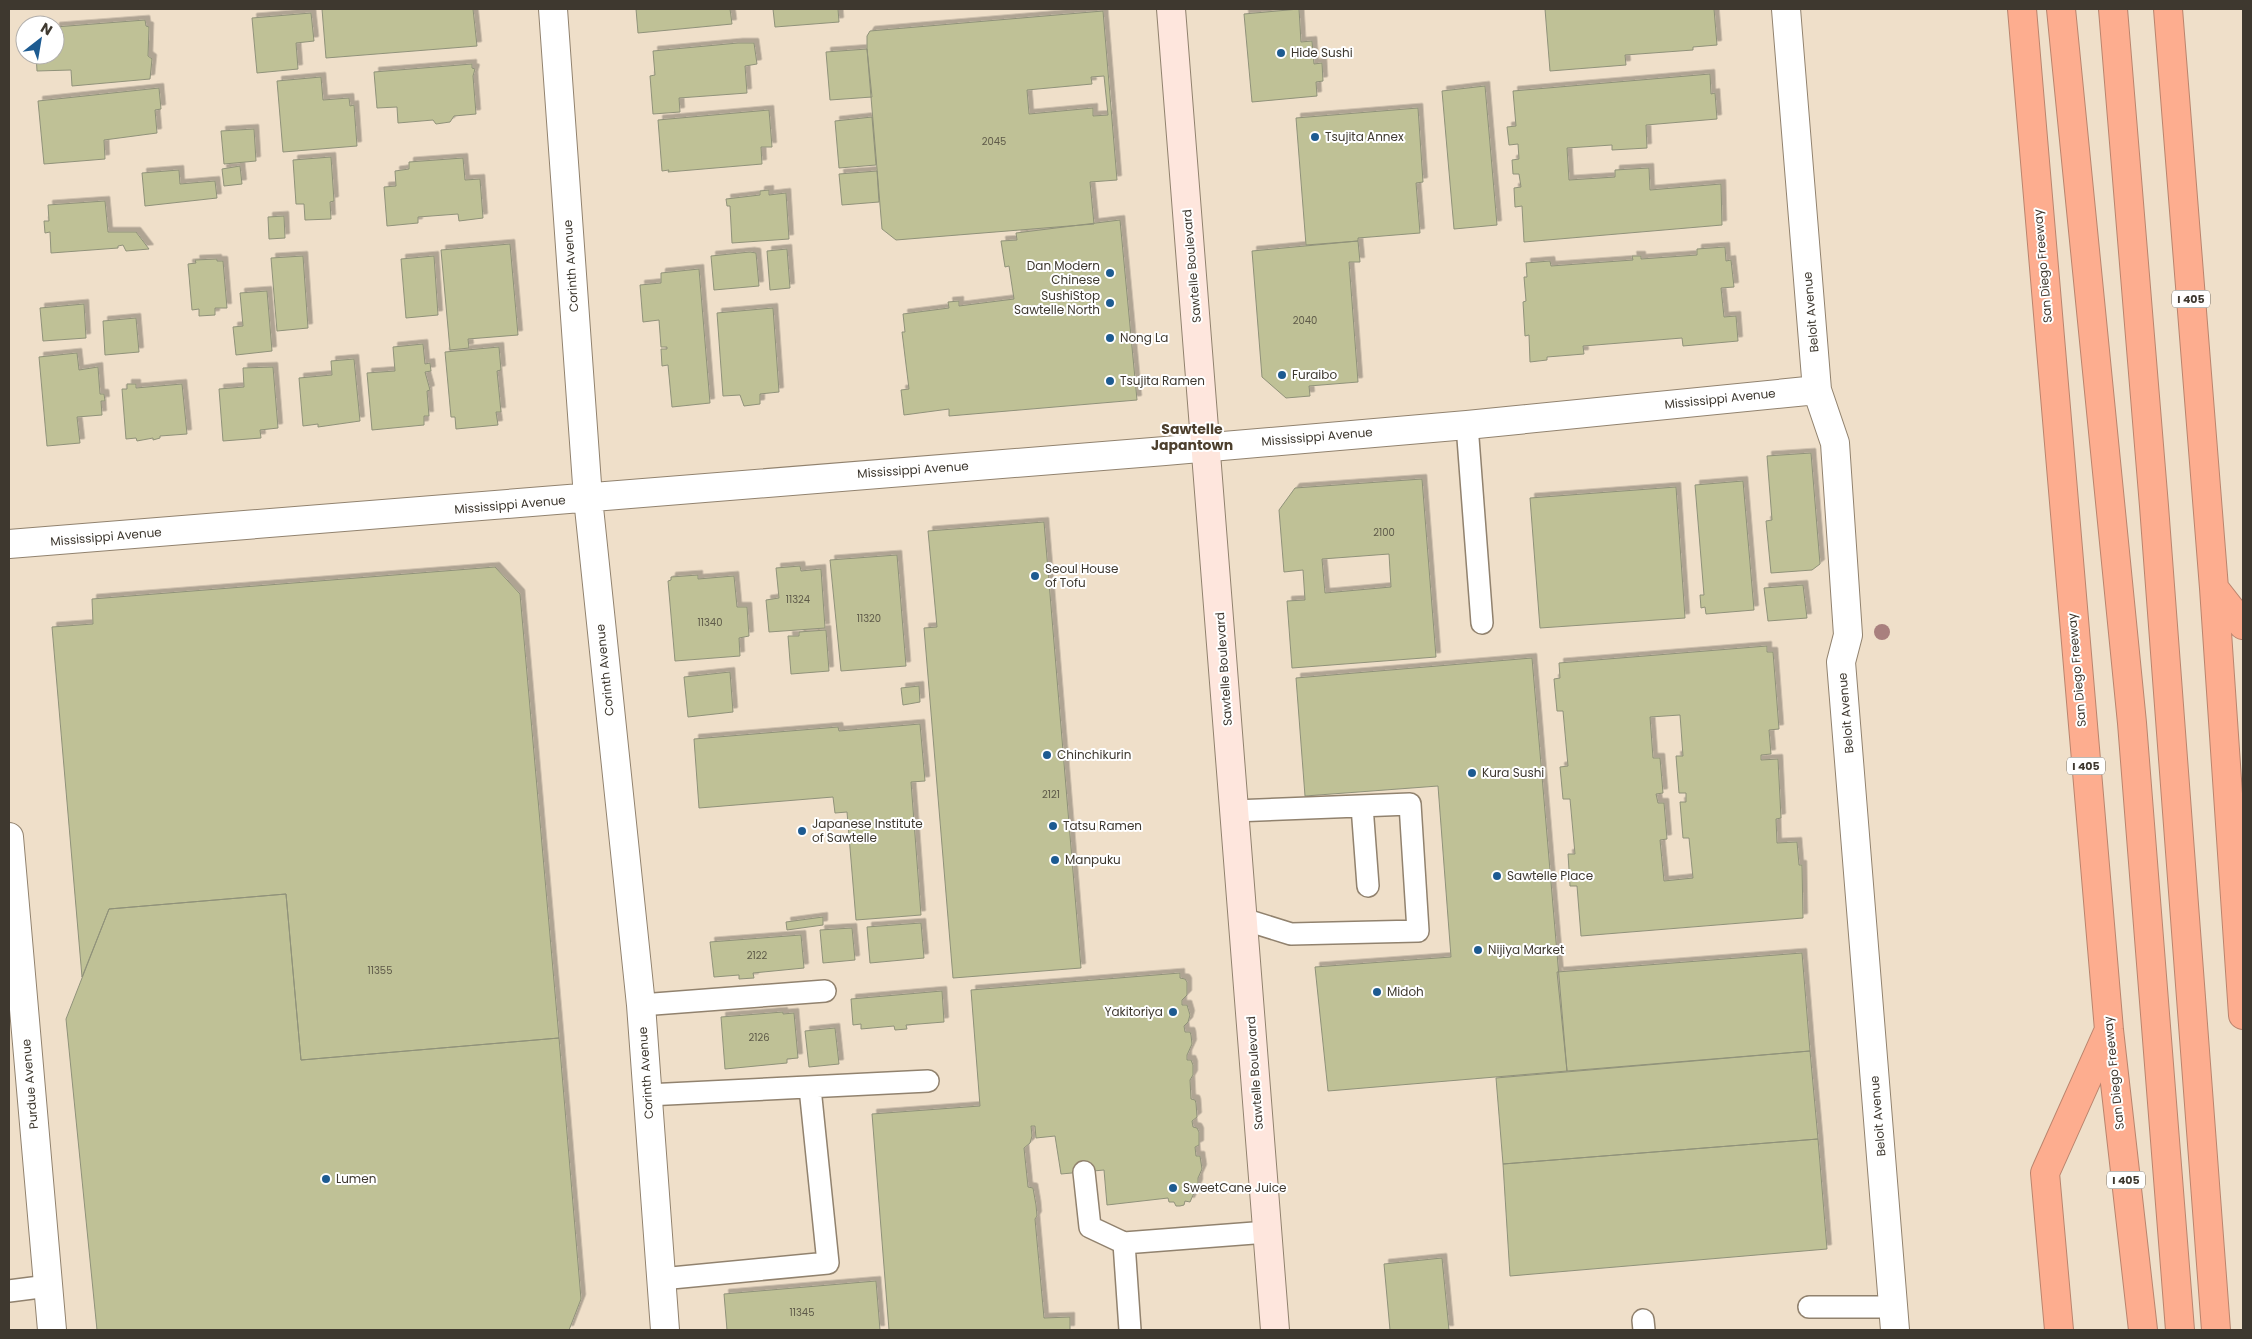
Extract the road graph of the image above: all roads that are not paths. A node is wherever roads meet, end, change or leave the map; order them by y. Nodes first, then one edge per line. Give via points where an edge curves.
1 (553, 9) edge
2 (1171, 9) edge
3 (1786, 9) edge
4 (2022, 9) edge
5 (2061, 9) edge
6 (2113, 9) edge
7 (2168, 9) edge
8 (1817, 390) junction
9 (1468, 425) junction
10 (1206, 447) junction
11 (588, 498) junction
12 (9, 544) edge
13 (2214, 588) junction
14 (1482, 623) dead end
15 (2243, 625) edge
16 (1362, 806) junction
17 (1234, 811) junction
18 (9, 837) edge
19 (1368, 886) dead end
20 (1243, 919) junction
21 (825, 991) dead end
22 (641, 1005) junction
23 (2243, 1015) edge
24 (2109, 1030) junction
25 (928, 1081) dead end
26 (810, 1088) junction
27 (648, 1095) junction
28 (1084, 1172) dead end
29 (1267, 1232) junction
30 (1124, 1243) junction
31 (661, 1279) junction
32 (48, 1286) junction
33 (9, 1290) edge
34 (1809, 1307) dead end
35 (1894, 1319) edge
36 (2216, 1328) edge
37 (52, 1330) edge
38 (665, 1330) edge
39 (1130, 1330) edge
40 (1275, 1330) edge
41 (2059, 1330) edge
42 (2143, 1330) edge
43 (2180, 1330) edge

1 - 11 street, Corinth Avenue
2 - 10 street, Sawtelle Boulevard
3 - 8 street, Beloit Avenue
4 - 24 highway, San Diego Freeway / I 405
5 - 43 highway via 2132,722
6 - 36 highway
7 - 13 highway, I 405
8 - 9 street, Mississippi Avenue
8 - 35 street, Beloit Avenue via 1835,443 1848,635 1842,662
9 - 10 street, Mississippi Avenue
9 - 14 lane
10 - 11 street, Mississippi Avenue
10 - 17 street, Sawtelle Boulevard
11 - 12 street, Mississippi Avenue
11 - 22 street, Corinth Avenue
13 - 15 highway
13 - 23 highway, I 405
16 - 17 lane
16 - 19 lane
16 - 20 lane via 1410,804 1418,931 1291,934
17 - 20 street, Sawtelle Boulevard
18 - 32 street, Purdue Avenue
20 - 29 street, Sawtelle Boulevard
21 - 22 lane
22 - 27 street, Corinth Avenue
24 - 41 highway via 2045,1173
24 - 42 highway, San Diego Freeway / I 405
25 - 26 lane
26 - 27 lane
26 - 31 lane via 828,1263
27 - 31 street, Corinth Avenue
28 - 30 lane via 1090,1227
29 - 30 lane
29 - 40 street, Sawtelle Boulevard
30 - 39 lane
31 - 38 street, Corinth Avenue
32 - 33 lane
32 - 37 street, Purdue Avenue
34 - 35 lane

